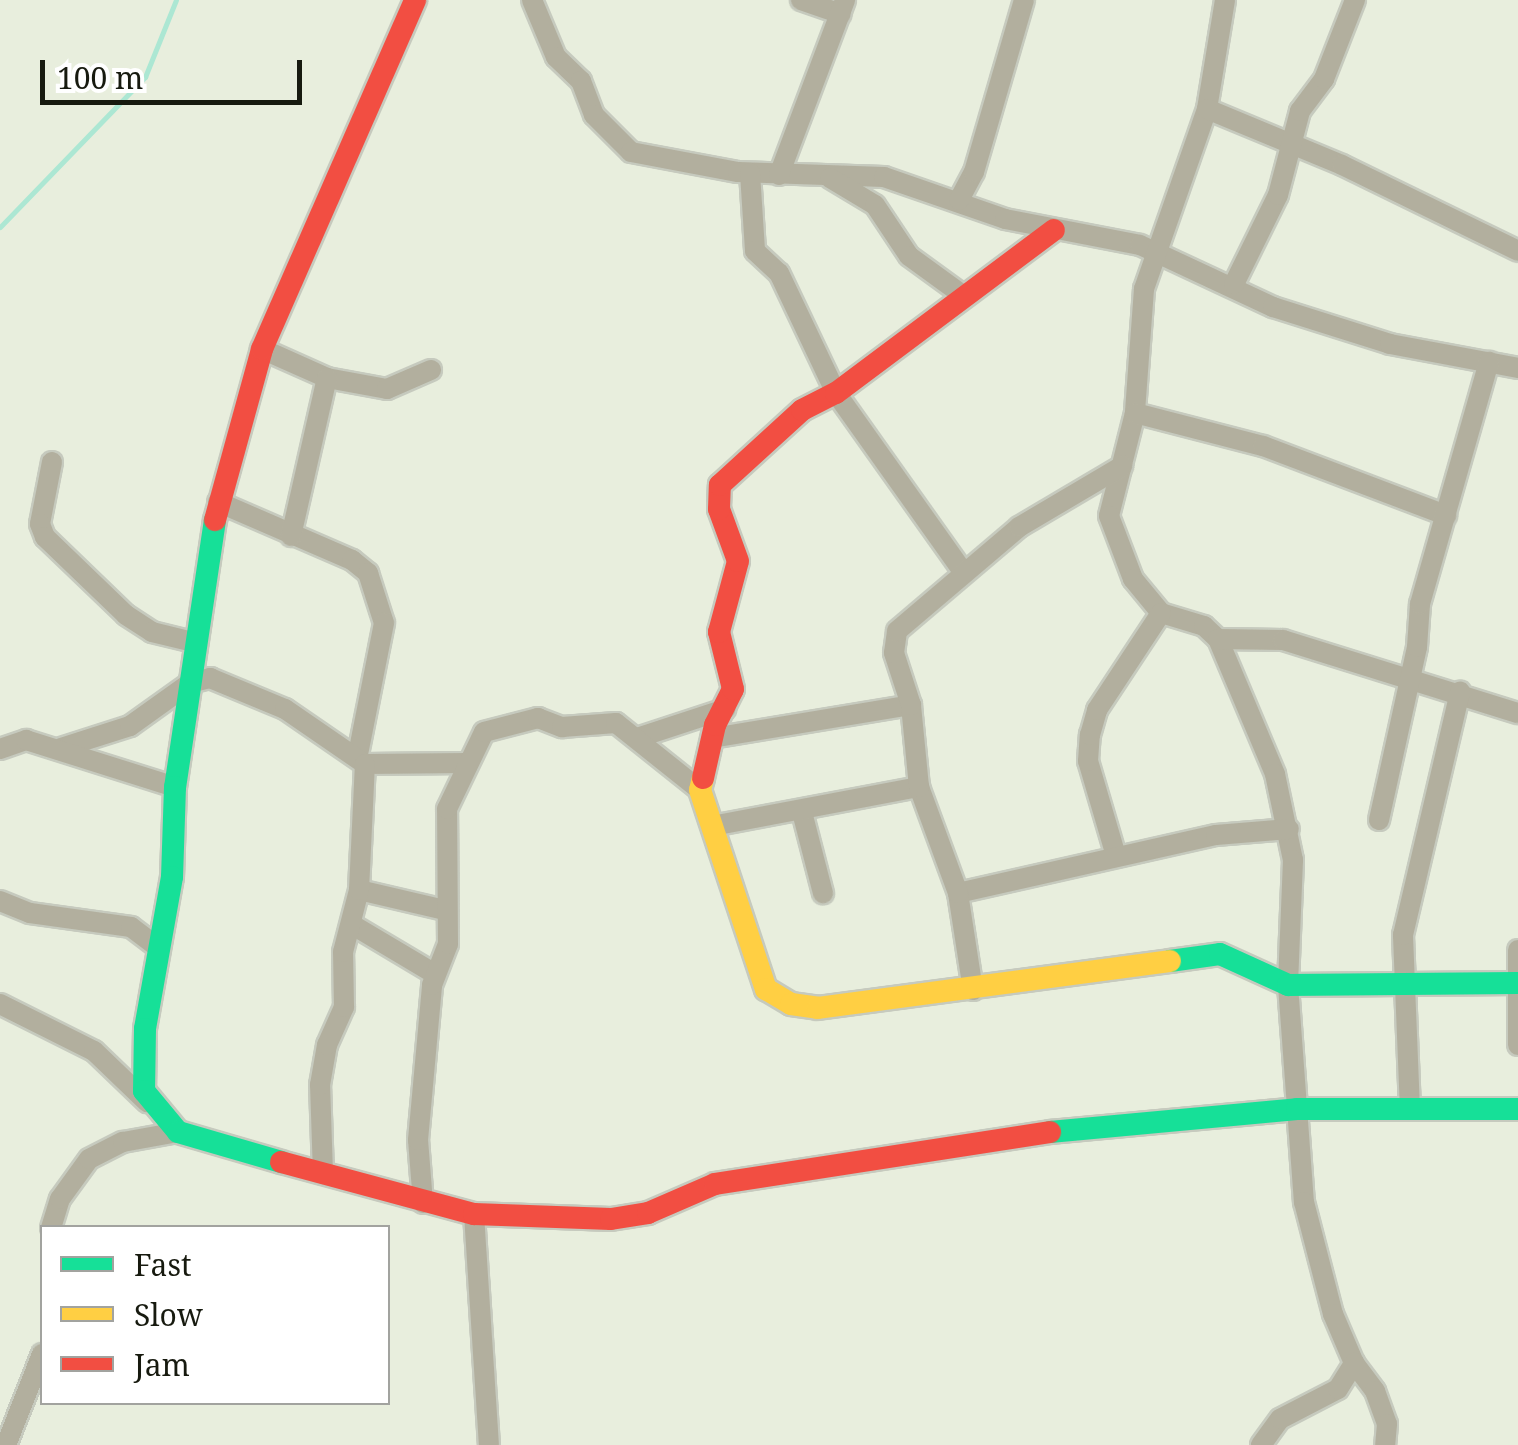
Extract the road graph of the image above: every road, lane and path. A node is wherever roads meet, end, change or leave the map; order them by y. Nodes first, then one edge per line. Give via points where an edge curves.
1 (415, 0) edge
2 (532, 0) edge
3 (801, 0) edge
4 (1024, 0) edge
5 (1225, 0) edge
6 (1355, 0) edge
7 (843, 7) edge
8 (1207, 109) junction
9 (1292, 145) junction
10 (974, 172) junction
11 (750, 173) junction
12 (779, 174) junction
13 (827, 176) junction
14 (873, 177) junction
15 (958, 200) junction
16 (875, 206) junction
17 (992, 214) junction
18 (1054, 230) junction
19 (1518, 252) edge
20 (1154, 256) junction
21 (1234, 284) junction
22 (964, 296) junction
23 (262, 349) junction
24 (1489, 362) junction
25 (1518, 368) edge
26 (431, 370) dead end
27 (327, 378) junction
28 (836, 393) junction
29 (1135, 412) junction
30 (52, 462) dead end
31 (1122, 466) junction
32 (218, 502) junction
33 (1446, 515) junction
34 (291, 536) junction
35 (962, 570) junction
36 (1161, 612) junction
37 (1218, 639) junction
38 (196, 643) junction
39 (1410, 676) junction
40 (190, 683) junction
41 (1460, 692) junction
42 (911, 705) junction
43 (725, 709) junction
44 (1518, 712) edge
45 (637, 738) junction
46 (712, 738) junction
47 (61, 748) junction
48 (0, 749) edge
49 (362, 759) junction
50 (468, 763) junction
51 (175, 787) junction
52 (919, 788) junction
53 (700, 790) junction
54 (802, 812) junction
55 (1380, 820) dead end
56 (712, 826) junction
57 (1290, 830) junction
58 (1116, 856) junction
59 (358, 890) junction
60 (823, 893) dead end
61 (958, 893) junction
62 (0, 902) edge
63 (445, 910) junction
64 (351, 924) junction
65 (160, 949) junction
66 (1518, 950) edge
67 (435, 974) junction
68 (1402, 983) junction
69 (1516, 983) edge
70 (1288, 984) junction
71 (973, 990) junction
72 (0, 1004) edge
73 (1518, 1044) edge
74 (147, 1102) junction
75 (1297, 1109) junction
76 (1518, 1109) edge
77 (1410, 1110) junction
78 (178, 1132) junction
79 (323, 1174) junction
80 (423, 1203) junction
81 (474, 1214) junction
82 (52, 1225) edge
83 (40, 1359) edge
84 (1354, 1364) junction
85 (6, 1445) edge
86 (489, 1445) edge
87 (1261, 1445) edge
88 (1386, 1445) edge

1 - 23 street
2 - 11 street via 556,57 581,81 594,115 620,145 645,156
3 - 7 street
4 - 10 street
5 - 8 street
6 - 9 street via 1324,79 1294,125
7 - 12 street
8 - 9 street
8 - 20 street
9 - 19 street
9 - 21 street via 1278,195
10 - 15 street
10 - 17 street
11 - 12 street
11 - 28 street via 755,251 779,273
12 - 13 street
13 - 14 street
13 - 16 street
14 - 15 street
14 - 16 street
15 - 17 street
16 - 22 street via 909,256
17 - 18 street
18 - 20 street via 1140,245
18 - 22 street
20 - 21 street
20 - 29 street via 1144,289
21 - 24 street via 1273,307 1390,344
22 - 28 street
23 - 27 street
23 - 32 street
24 - 25 street
24 - 33 street
26 - 27 street via 387,389
27 - 34 street
28 - 35 street
28 - 43 street via 802,410 720,484 719,509 738,561 719,632 733,690
29 - 31 street
29 - 33 street via 1263,446
30 - 38 street via 40,524 45,537 126,615 152,632
31 - 35 street
31 - 36 street via 1109,516 1133,579
32 - 34 street
32 - 38 street
33 - 39 street via 1420,604
34 - 49 street via 352,560 376,591 384,624
35 - 42 street via 897,631 894,652
36 - 37 street via 1204,626
36 - 58 street via 1097,710 1090,735 1088,761
37 - 39 street via 1282,640
37 - 57 street via 1275,774
38 - 40 street
39 - 41 street
39 - 55 street
40 - 47 street via 130,726
40 - 49 street via 224,679
40 - 51 street
41 - 44 street
41 - 68 street via 1416,864
42 - 46 street
42 - 52 street
43 - 45 street
43 - 46 street
45 - 50 street via 616,723 562,727 538,718 484,732
45 - 53 street
46 - 53 street
47 - 48 street via 26,740
47 - 51 street
49 - 50 street
49 - 59 street
50 - 63 street via 450,794
51 - 65 street
52 - 54 street
52 - 61 street
53 - 56 street
54 - 56 street
54 - 60 street
56 - 71 street via 766,989 791,1004 818,1008
57 - 58 street via 1216,835
57 - 70 street
58 - 61 street
59 - 63 street
59 - 64 street
61 - 71 street
62 - 65 street via 30,913 131,927
63 - 67 street via 447,951
64 - 67 street
64 - 79 street via 343,952 344,1007 326,1045 320,1085
65 - 74 street via 146,1030
66 - 69 street
67 - 80 street via 418,1140
68 - 69 street
68 - 70 street
68 - 77 street
69 - 73 street
70 - 71 street via 1220,954
70 - 75 street
72 - 74 street via 94,1050
74 - 78 street
75 - 77 street
75 - 81 street via 1016,1134 812,1164 714,1184 648,1213 611,1218
75 - 84 street via 1304,1202 1333,1314
76 - 77 street
78 - 79 street
78 - 82 street via 123,1142 89,1159 60,1199
79 - 80 street
80 - 81 street
81 - 86 street
83 - 85 street
84 - 87 street via 1338,1389 1280,1419
84 - 88 street via 1375,1391 1387,1424

